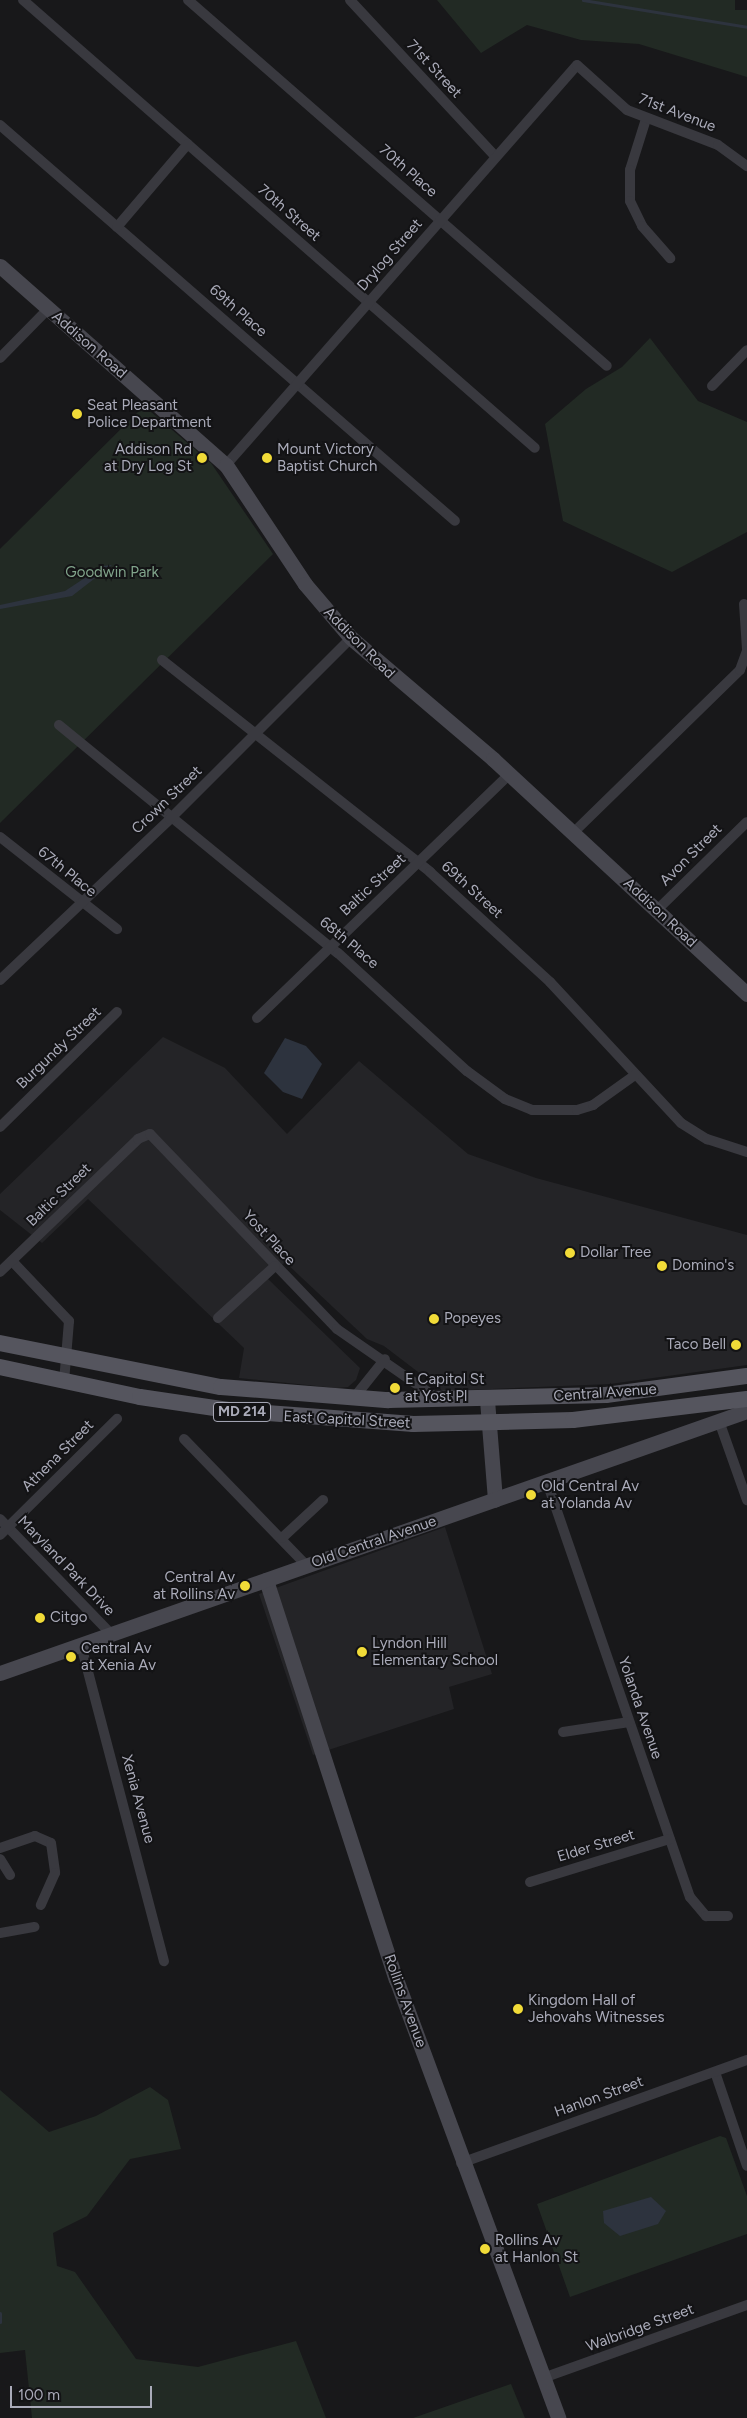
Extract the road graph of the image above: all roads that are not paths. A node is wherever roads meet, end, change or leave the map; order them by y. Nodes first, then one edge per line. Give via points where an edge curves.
1 (23, 0) edge
2 (188, 0) edge
3 (350, 0) edge
4 (577, 65) joint
5 (646, 119) junction
6 (0, 125) edge
7 (188, 144) junction
8 (496, 157) junction
9 (747, 166) edge
10 (441, 220) junction
11 (117, 227) junction
12 (670, 258) dead end
13 (0, 266) edge
14 (369, 302) junction
15 (48, 309) junction
16 (747, 350) edge
17 (0, 358) edge
18 (607, 366) dead end
19 (298, 383) junction
20 (712, 386) dead end
21 (535, 448) dead end
22 (226, 465) junction
23 (455, 522) dead end
24 (744, 604) dead end
25 (351, 638) junction
26 (747, 650) edge
27 (162, 660) dead end
28 (743, 673) edge
29 (59, 725) dead end
30 (256, 735) junction
31 (510, 774) junction
32 (170, 819) junction
33 (747, 822) edge
34 (573, 833) junction
35 (0, 837) edge
36 (419, 862) junction
37 (81, 903) junction
38 (656, 911) junction
39 (117, 928) dead end
40 (330, 946) junction
41 (0, 980) edge
42 (745, 988) edge
43 (117, 1012) dead end
44 (257, 1018) dead end
45 (635, 1075) junction
46 (0, 1127) edge
47 (138, 1139) joint
48 (747, 1152) edge
49 (12, 1261) junction
50 (275, 1266) junction
51 (0, 1272) edge
52 (218, 1318) dead end
53 (0, 1343) edge
54 (67, 1359) junction
55 (386, 1359) junction
56 (0, 1367) edge
57 (747, 1376) edge
58 (64, 1382) junction
59 (353, 1399) junction
60 (747, 1399) edge
61 (487, 1400) junction
62 (440, 1401) junction
63 (747, 1411) edge
64 (117, 1419) dead end
65 (719, 1420) junction
66 (489, 1423) junction
67 (184, 1439) dead end
68 (547, 1482) junction
69 (323, 1500) dead end
70 (495, 1500) junction
71 (747, 1500) edge
72 (0, 1519) edge
73 (8, 1527) junction
74 (0, 1535) edge
75 (282, 1538) junction
76 (306, 1566) junction
77 (266, 1580) junction
78 (111, 1634) junction
79 (81, 1645) junction
80 (0, 1673) edge
81 (629, 1722) junction
82 (562, 1732) dead end
83 (670, 1839) junction
84 (0, 1848) edge
85 (0, 1859) edge
86 (10, 1874) dead end
87 (530, 1882) dead end
88 (41, 1905) dead end
89 (728, 1916) dead end
90 (34, 1927) dead end
91 (0, 1933) edge
92 (164, 1962) dead end
93 (747, 2060) edge
94 (715, 2072) junction
95 (461, 2163) junction
96 (747, 2166) edge
97 (747, 2306) edge
98 (543, 2378) junction
99 (558, 2418) edge

1 - 7 street, 70th Street
2 - 10 street, 70th Place
3 - 8 street, 71st Street
4 - 5 street, 71st Avenue via 611,99
4 - 8 street, Drylog Street
5 - 9 street, 71st Avenue via 718,145
5 - 12 street via 630,170 630,201 639,221
6 - 11 street, 69th Place
7 - 11 street
7 - 14 street, 70th Street
8 - 10 street, Drylog Street
10 - 14 street, Drylog Street
10 - 18 street, 70th Place
11 - 19 street, 69th Place
13 - 15 main road, Addison Road
14 - 19 street, Drylog Street
14 - 21 street, 70th Street
15 - 17 street
15 - 22 main road, Addison Road
16 - 20 street
19 - 22 street, Drylog Street
19 - 23 street, 69th Place
22 - 25 main road, Addison Road via 305,584
24 - 26 street
25 - 30 street, Crown Street
25 - 31 main road, Addison Road
26 - 28 street
27 - 30 street, 69th Street
28 - 34 street
29 - 32 street, 68th Place
30 - 32 street, Crown Street
30 - 36 street, 69th Street
31 - 34 main road, Addison Road
31 - 36 street, Baltic Street
32 - 37 street, Crown Street
32 - 40 street, 68th Place
33 - 38 street, Avon Street
34 - 38 main road, Addison Road
35 - 37 street, 67th Place
36 - 40 street, Baltic Street
36 - 45 street, 69th Street via 526,958
37 - 39 street, 67th Place
37 - 41 street, Crown Street
38 - 42 main road, Addison Road
40 - 44 street, Baltic Street
40 - 45 street, 68th Place via 467,1071 517,1105 548,1112 577,1110 593,1105
43 - 46 street, Burgundy Street
45 - 48 street, 69th Street via 681,1123 707,1139
47 - 49 street, Baltic Street
47 - 50 street, Yost Place via 150,1134 167,1148
49 - 51 street, Baltic Street
49 - 54 street via 69,1321
50 - 52 street
50 - 55 street, Yost Place via 337,1329
53 - 54 main road, East Capitol Street / MD 214
54 - 58 street
54 - 59 main road, East Capitol Street / MD 214 via 222,1387
55 - 59 street
55 - 62 street, Yost Place
56 - 58 main road, East Capitol Street / MD 214
57 - 61 main road, Central Avenue / MD 214 via 615,1394
58 - 66 main road, East Capitol Street / MD 214 via 140,1398 312,1419
59 - 62 main road, East Capitol Street / MD 214
60 - 66 main road, Central Avenue / MD 214 via 636,1415
61 - 62 main road, East Capitol Street / MD 214
61 - 66 main road
63 - 65 main road, Old Central Avenue
64 - 73 street, Athena Street
65 - 68 main road, Old Central Avenue
65 - 71 street
66 - 70 main road
67 - 75 street
68 - 70 main road, Old Central Avenue
68 - 81 street, Yolanda Avenue
69 - 75 street
70 - 76 main road, Old Central Avenue
72 - 73 street, Maryland Park Drive
73 - 74 street, Athena Street
73 - 78 street, Maryland Park Drive
75 - 76 street
76 - 77 main road, Old Central Avenue
77 - 78 main road, Old Central Avenue
77 - 95 main road, Rollins Avenue
78 - 79 main road, Old Central Avenue
79 - 80 main road, Old Central Avenue
79 - 92 street, Xenia Avenue
81 - 82 street
81 - 83 street, Yolanda Avenue
83 - 87 street, Elder Street
83 - 89 street, Yolanda Avenue via 697,1910 711,1918
84 - 88 street via 35,1836 51,1843 55,1873
85 - 86 street
90 - 91 street
93 - 94 street, Hanlon Street
94 - 95 street, Hanlon Street
94 - 96 street
95 - 98 main road, Rollins Avenue
97 - 98 street, Walbridge Street
98 - 99 main road, Rollins Avenue

